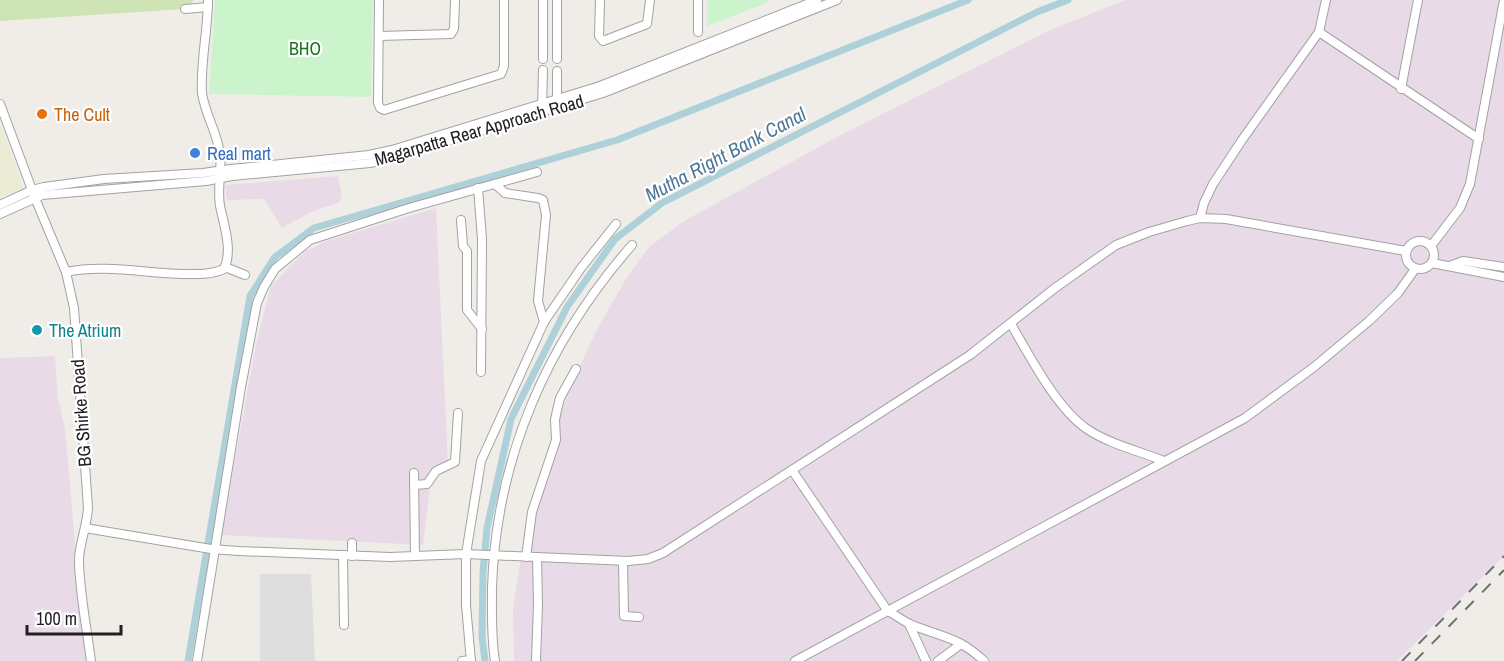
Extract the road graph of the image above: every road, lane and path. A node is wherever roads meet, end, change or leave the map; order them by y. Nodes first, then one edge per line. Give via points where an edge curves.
1 (379, 0) edge
2 (455, 0) edge
3 (504, 0) edge
4 (543, 0) edge
5 (557, 0) edge
6 (600, 0) edge
7 (650, 0) edge
8 (698, 0) edge
9 (817, 0) edge
10 (837, 0) edge
11 (1326, 0) edge
12 (1418, 0) edge
13 (1504, 0) edge
14 (208, 4) edge
15 (185, 9) dead end
16 (698, 32) dead end
17 (1319, 32) junction
18 (379, 36) junction
19 (543, 59) dead end
20 (557, 59) dead end
21 (543, 70) dead end
22 (557, 71) dead end
23 (1401, 89) junction
24 (0, 104) edge
25 (558, 104) junction
26 (543, 109) junction
27 (1479, 139) junction
28 (537, 172) dead end
29 (219, 175) junction
30 (495, 184) junction
31 (478, 188) junction
32 (32, 190) junction
33 (35, 198) junction
34 (0, 205) edge
35 (0, 214) edge
36 (1200, 218) junction
37 (461, 220) dead end
38 (616, 224) dead end
39 (632, 244) dead end
40 (1431, 246) junction
41 (1407, 251) junction
42 (1432, 263) junction
43 (1451, 266) junction
44 (225, 267) junction
45 (1504, 267) edge
46 (1415, 269) junction
47 (66, 272) junction
48 (245, 275) dead end
49 (1504, 277) edge
50 (544, 322) junction
51 (1011, 324) junction
52 (482, 330) junction
53 (576, 369) dead end
54 (481, 372) dead end
55 (458, 413) dead end
56 (1164, 461) junction
57 (792, 470) junction
58 (414, 473) dead end
59 (414, 485) junction
60 (85, 528) junction
61 (352, 543) dead end
62 (213, 549) junction
63 (469, 554) junction
64 (343, 555) junction
65 (352, 556) junction
66 (415, 556) junction
67 (491, 556) junction
68 (526, 557) junction
69 (537, 557) junction
70 (623, 561) junction
71 (887, 610) junction
72 (639, 617) dead end
73 (909, 624) junction
74 (345, 625) dead end
75 (961, 644) junction
76 (91, 661) edge
77 (197, 661) edge
78 (462, 661) edge
79 (471, 661) edge
80 (495, 661) edge
81 (536, 661) edge
82 (795, 661) edge
83 (927, 661) edge
84 (938, 661) edge
85 (984, 661) edge

1 - 18 street
2 - 18 street via 451,34
3 - 18 street via 501,74 389,109 380,108 378,103
4 - 19 street
5 - 20 street
6 - 7 street via 599,36 603,41 647,24
8 - 16 street
9 - 25 street, Magarpatta Rear Approach Road
10 - 25 street, Magarpatta Rear Approach Road via 639,80
11 - 17 street
12 - 23 street
13 - 27 street
14 - 15 street
14 - 29 street via 202,90 218,142
17 - 23 street
17 - 36 street via 1213,184
21 - 26 street
22 - 25 street
23 - 27 street
24 - 32 street, BG Shirke Road
25 - 26 street, Magarpatta Rear Approach Road
26 - 29 street, Magarpatta Rear Approach Road via 382,160
27 - 40 street via 1464,199
28 - 30 street
29 - 32 street, Magarpatta Rear Approach Road via 104,180
29 - 33 street, Magarpatta Rear Approach Road
29 - 44 street via 219,201 228,252
30 - 31 street
30 - 50 street via 505,193 543,200 546,215 538,301
31 - 52 street
31 - 62 street via 310,240 275,269 258,303
32 - 33 street, BG Shirke Road
32 - 34 street, Magarpatta Rear Approach Road
33 - 35 street, Magarpatta Rear Approach Road
33 - 47 street, BG Shirke Road
36 - 41 street via 1226,219
36 - 51 street via 1116,245
37 - 52 street via 463,246 467,250 467,310
38 - 50 street
39 - 67 street via 568,330 539,389 515,445
40 - 41 street via 1419,241
40 - 42 street
41 - 46 street via 1406,260
42 - 43 street
42 - 46 street via 1425,269
43 - 45 street via 1463,261
43 - 49 street
44 - 47 street via 207,274 90,269
44 - 48 street
46 - 56 street via 1398,293 1369,321 1265,405
47 - 60 street, BG Shirke Road via 74,308 88,508
50 - 63 street via 481,461
51 - 56 street via 1040,375 1084,427
51 - 57 street via 970,355
52 - 54 street
53 - 68 street via 560,398 556,440 532,512
55 - 59 street via 455,462 436,471 427,484
56 - 71 street
57 - 70 street via 663,553
57 - 71 street
58 - 59 street
59 - 66 street
60 - 62 street
60 - 76 street, BG Shirke Road via 79,562
61 - 65 street
62 - 64 street
62 - 77 street
63 - 66 street
63 - 67 street
63 - 79 street via 466,605
64 - 65 street
64 - 74 street
65 - 66 street
67 - 68 street
67 - 80 street via 491,639
68 - 69 street
69 - 70 street
69 - 81 street
70 - 72 street via 624,616
71 - 73 street
71 - 82 street
73 - 75 street
73 - 83 street
75 - 84 street
75 - 85 street
78 - 79 street

